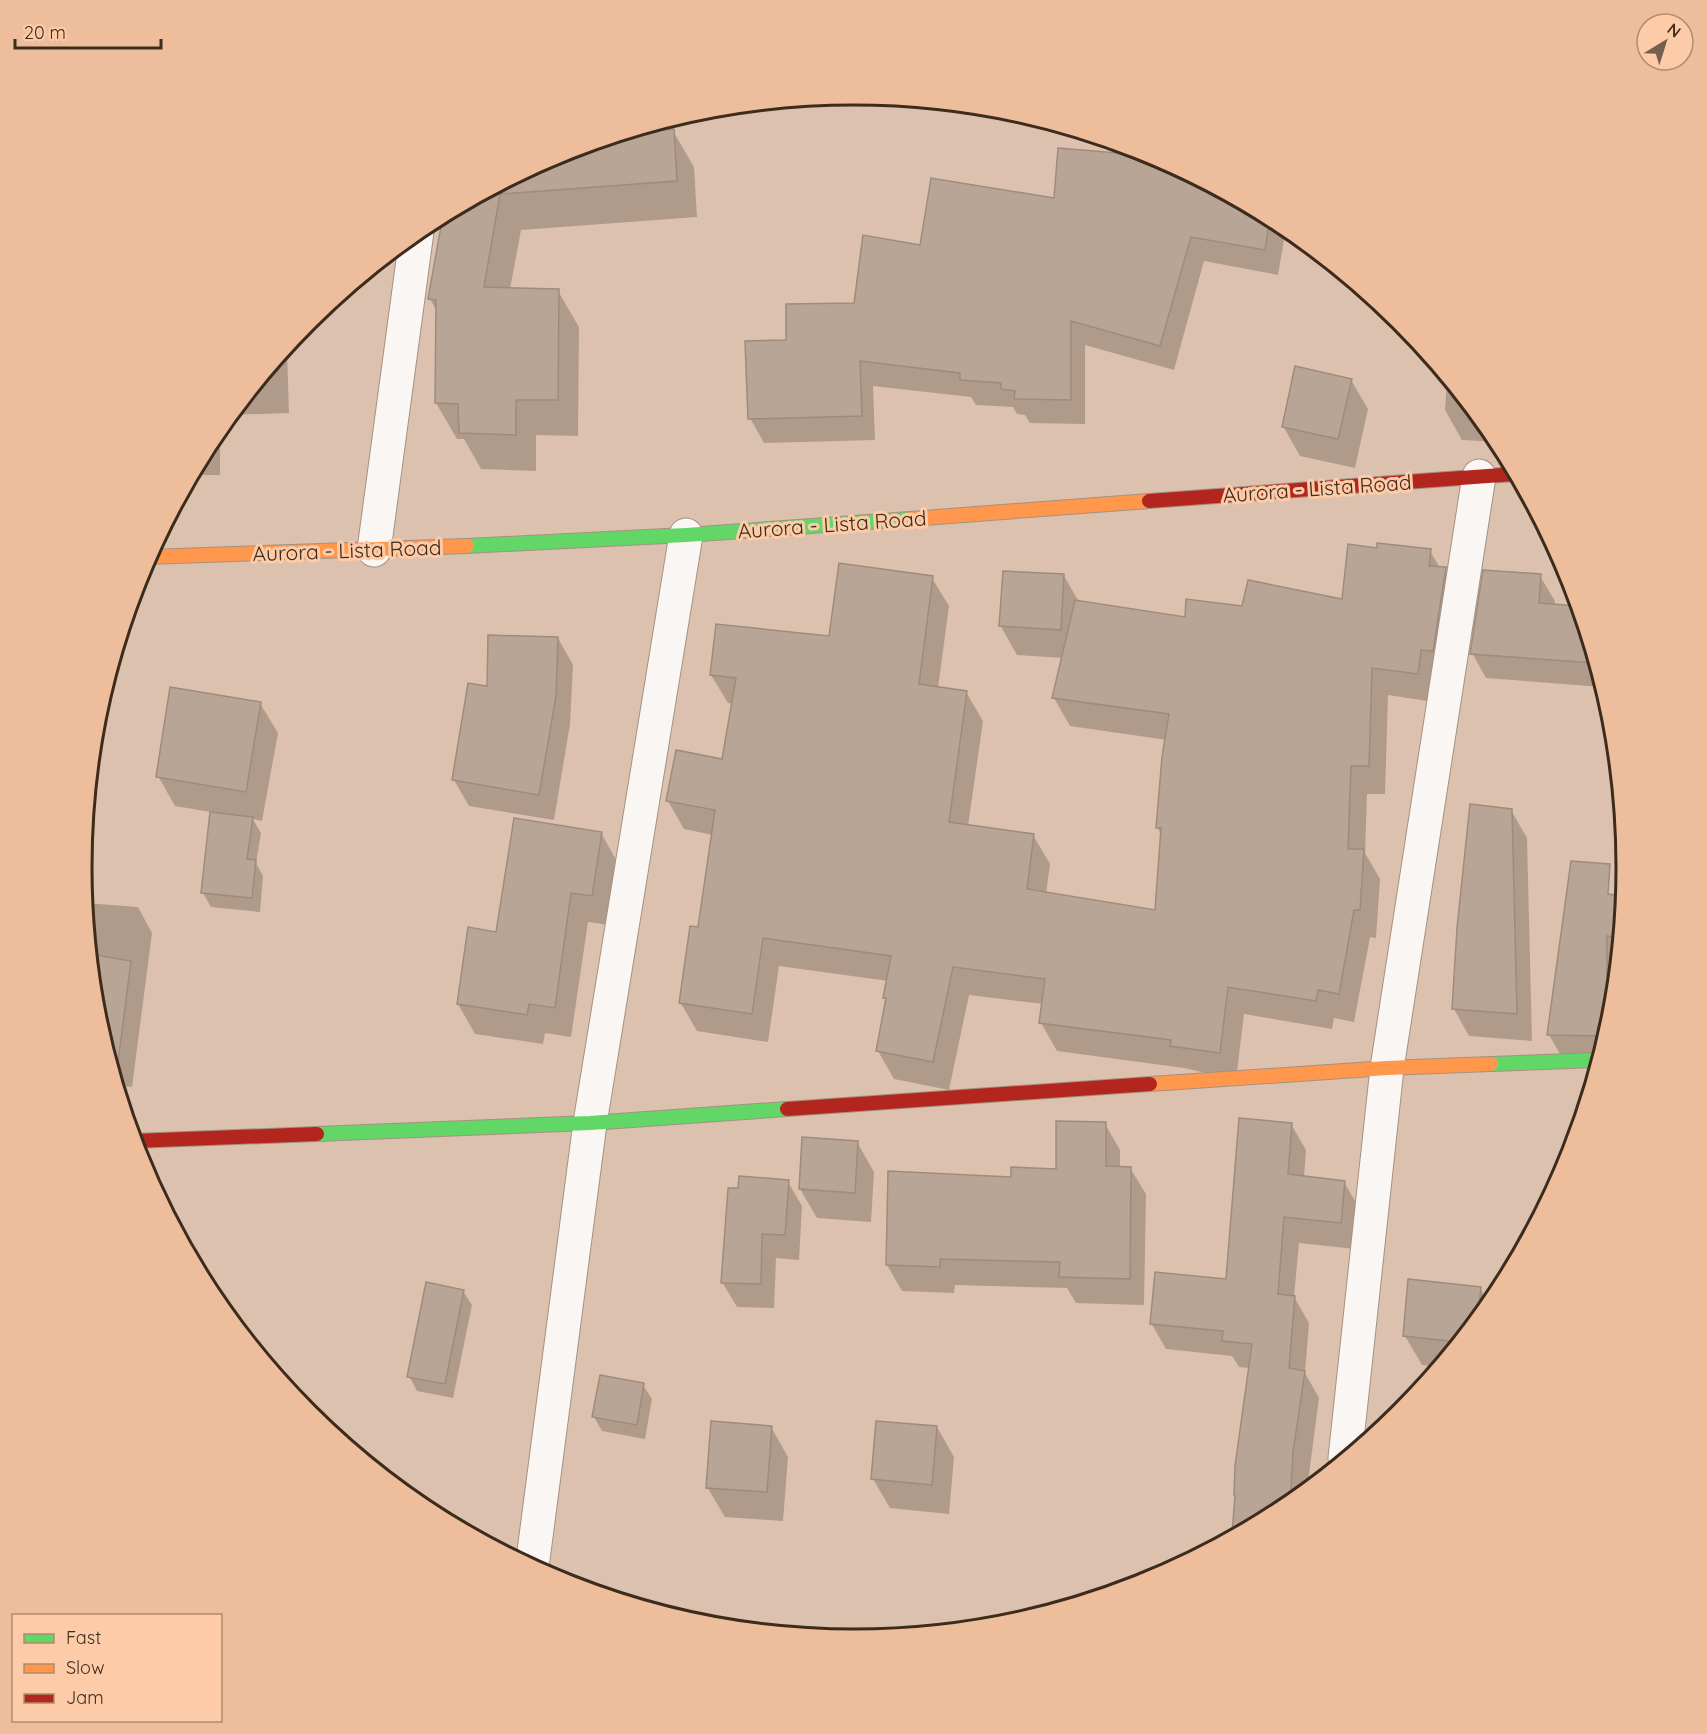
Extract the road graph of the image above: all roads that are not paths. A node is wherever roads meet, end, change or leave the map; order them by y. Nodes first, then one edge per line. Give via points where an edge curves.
1 (415, 244) edge
2 (1506, 475) edge
3 (1479, 476) junction
4 (686, 535) junction
5 (374, 550) junction
6 (159, 556) edge
7 (1591, 1060) edge
8 (1387, 1068) junction
9 (590, 1123) junction
10 (143, 1141) edge
11 (1346, 1448) edge
12 (533, 1558) edge

1 - 5 street
2 - 3 street, Aurora - Lista Road
3 - 4 street, Aurora - Lista Road
3 - 8 street
4 - 5 street, Aurora - Lista Road
4 - 9 street
5 - 6 street, Aurora - Lista Road
7 - 8 street
8 - 9 street
8 - 11 street
9 - 10 street
9 - 12 street

